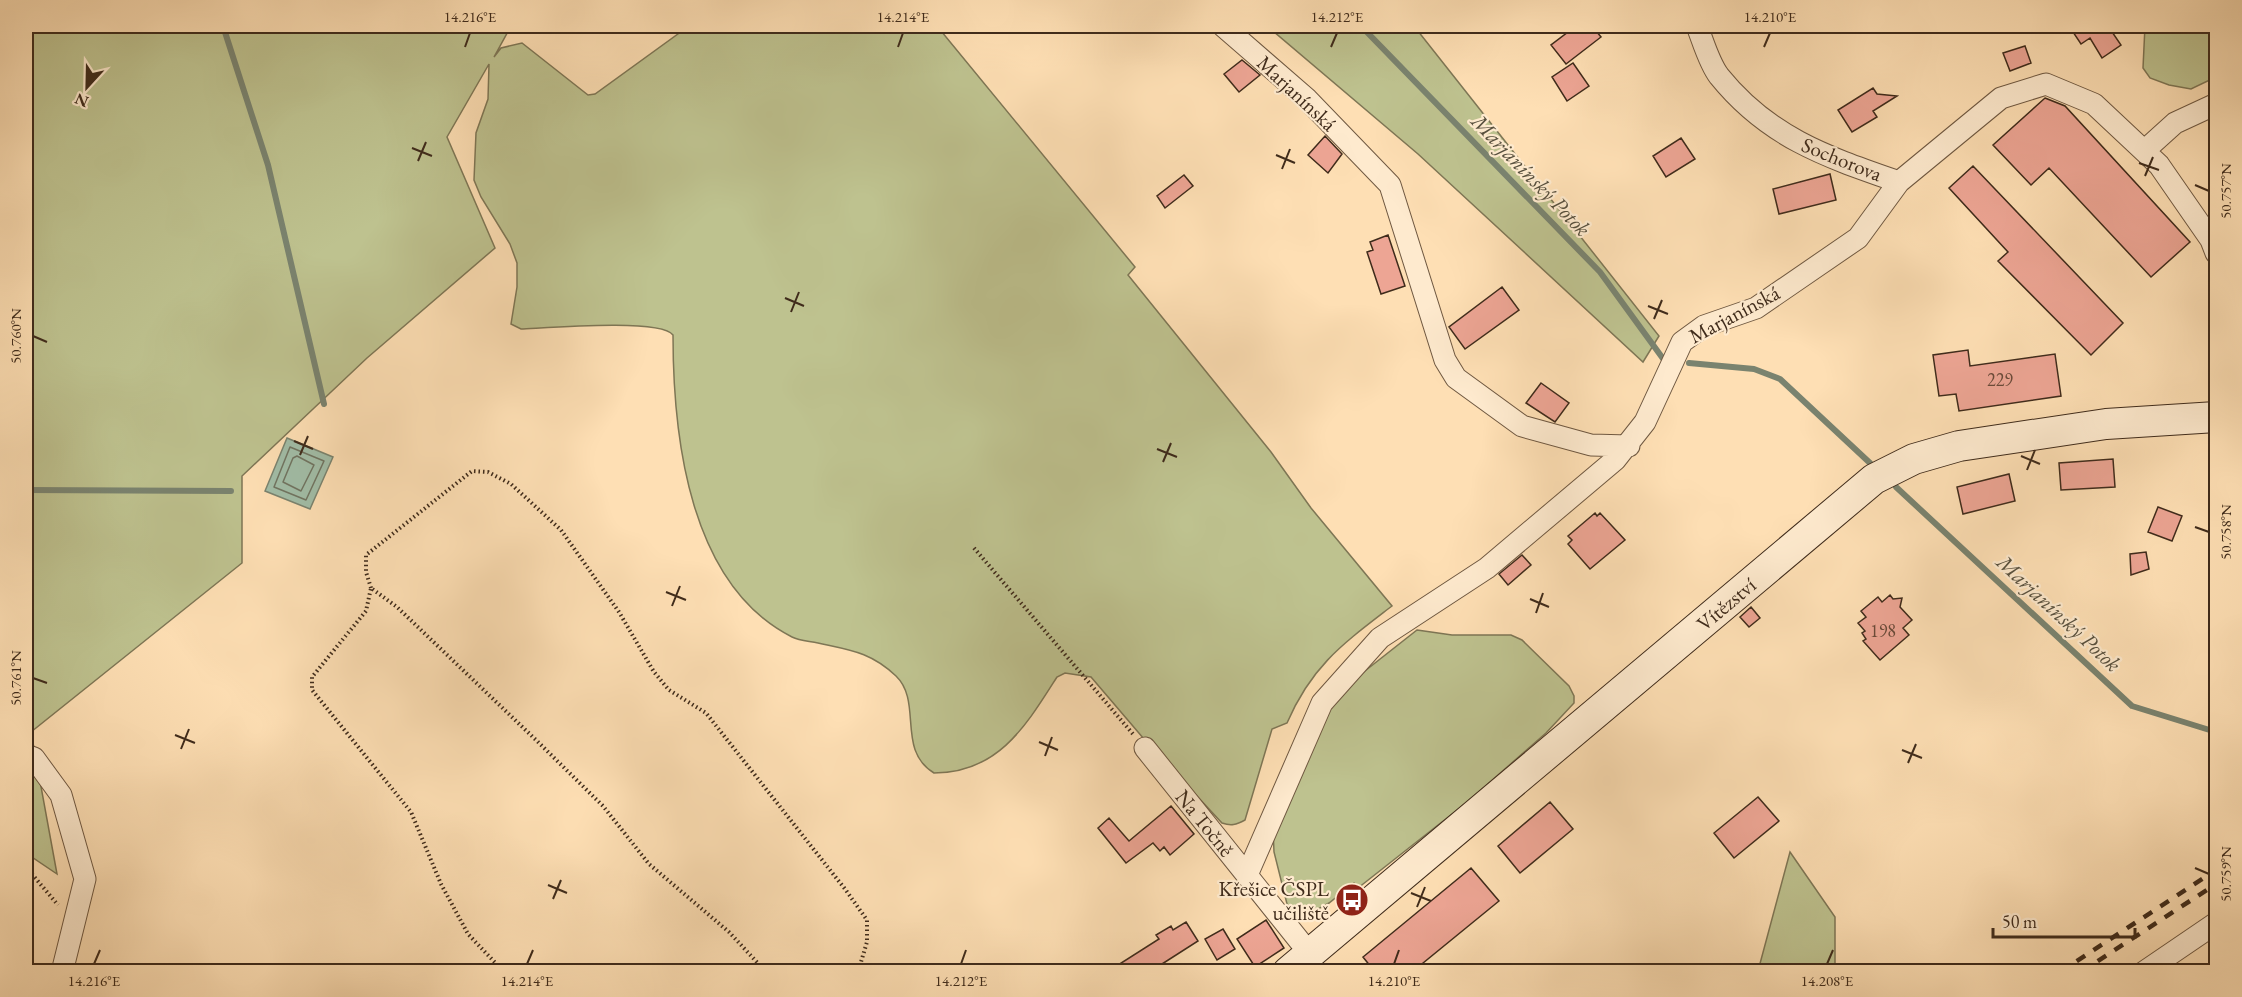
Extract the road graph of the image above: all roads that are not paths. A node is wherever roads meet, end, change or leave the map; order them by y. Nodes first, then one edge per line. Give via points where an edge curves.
1 (1223, 26) edge
2 (1696, 26) edge
3 (2217, 104) edge
4 (2144, 151) junction
5 (1899, 182) junction
6 (2217, 253) edge
7 (2217, 417) edge
8 (1629, 446) junction
9 (1145, 748) road end
10 (26, 755) edge
11 (1247, 875) junction
12 (2217, 923) edge
13 (1299, 963) edge
14 (62, 972) edge
15 (2144, 972) edge

1 - 8 street, Marjanínská via 1307,99 1390,185 1445,360 1456,378 1522,426 1591,445
2 - 5 street, Sochorova via 1718,75 1772,127 1825,156
3 - 4 street via 2175,123
4 - 5 street, Marjanínská via 2094,105 2046,84 2001,98
4 - 6 street, Marjanínská via 2159,165
5 - 8 street, Marjanínská via 1858,238 1756,308 1704,326 1682,342 1645,422
7 - 13 main road, Vítězství via 2106,424 1959,446 1914,459 1874,479
8 - 11 street via 1487,568 1380,638 1322,703
9 - 11 street, Na Točně
10 - 14 street via 34,758 61,795 85,879
11 - 13 street, Na Točně
12 - 15 street

